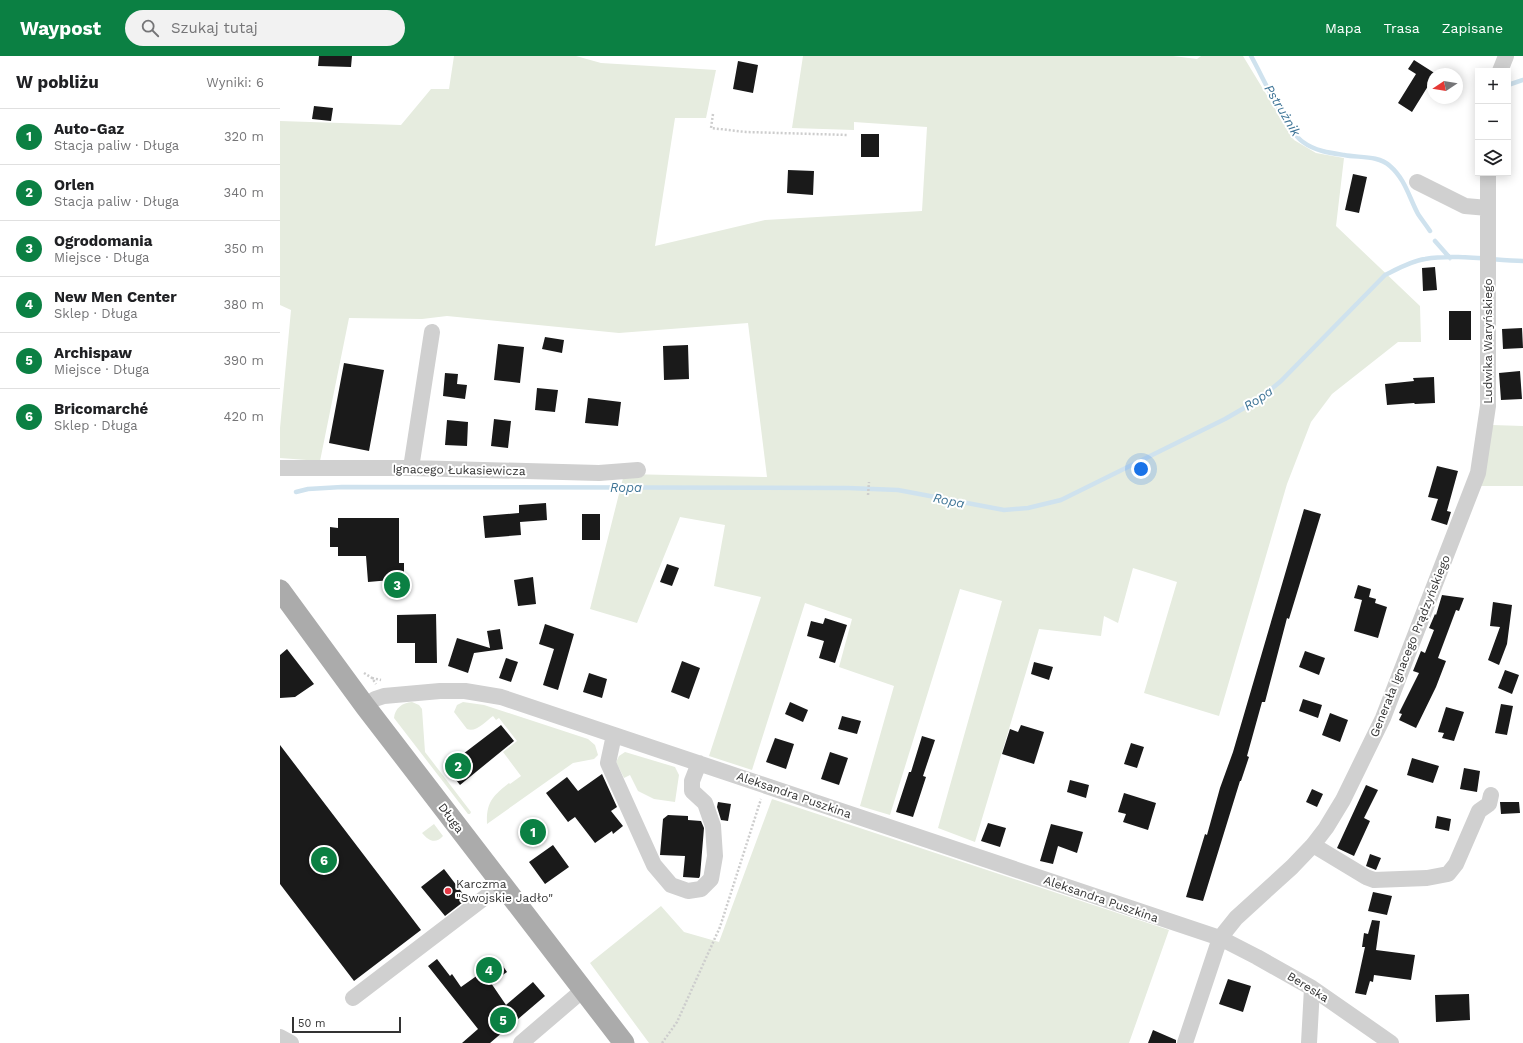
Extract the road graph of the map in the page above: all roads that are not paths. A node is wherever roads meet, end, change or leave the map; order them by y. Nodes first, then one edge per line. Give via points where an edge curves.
1 (1506, 56) edge
2 (1501, 68) edge
3 (1488, 176) edge
4 (1417, 182) dead end
5 (1488, 208) junction
6 (432, 332) dead end
7 (280, 468) edge
8 (411, 468) junction
9 (638, 470) dead end
10 (1478, 473) joint
11 (280, 590) edge
12 (365, 706) junction
13 (614, 735) junction
14 (699, 763) junction
15 (1491, 795) dead end
16 (1313, 845) junction
17 (503, 886) junction
18 (1220, 938) junction
19 (1312, 988) junction
20 (583, 990) junction
21 (353, 998) dead end
22 (280, 1037) edge
23 (291, 1043) edge
24 (521, 1043) edge
25 (624, 1043) edge
26 (1185, 1043) edge
27 (1309, 1043) edge
28 (1391, 1043) edge

1 - 2 street
3 - 5 street, Ludwika Waryńskiego
4 - 5 street via 1465,206
5 - 10 street, Ludwika Waryńskiego via 1488,406
6 - 8 street
7 - 8 street, Ignacego Łukasiewicza
8 - 9 street, Ignacego Łukasiewicza via 599,473
10 - 16 street, Generała Ignacego Prądzyńskiego via 1383,718 1343,800
11 - 12 main road, Długa
12 - 13 street, Aleksandra Puszkina via 384,696 464,691 501,698
12 - 17 main road, Długa
13 - 14 street, Aleksandra Puszkina
13 - 14 street via 608,763 654,865 671,885 688,891 701,889 711,879 715,856 713,826 705,803 692,791 692,781
14 - 18 street, Aleksandra Puszkina
15 - 16 street via 1489,804 1479,811 1456,864 1448,874 1426,878 1374,880
16 - 18 street, Generała Ignacego Prądzyńskiego via 1236,918
17 - 20 main road, Długa
17 - 21 street
18 - 19 street, Bereska
18 - 26 street
19 - 27 street
19 - 28 street, Bereska
20 - 24 street
20 - 25 main road, Długa
22 - 23 street

